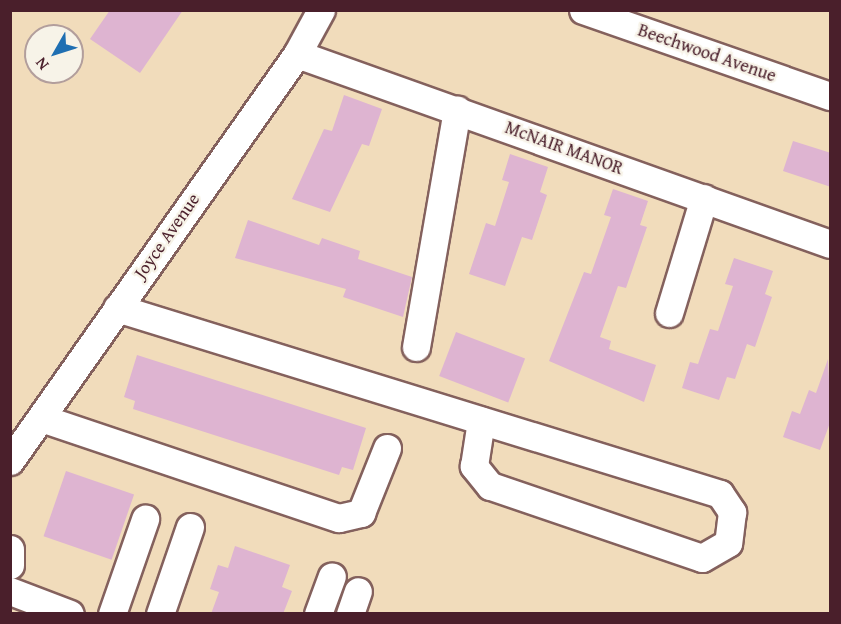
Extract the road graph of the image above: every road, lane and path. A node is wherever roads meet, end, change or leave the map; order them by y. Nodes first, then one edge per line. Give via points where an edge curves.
1 (321, 10) edge
2 (583, 10) edge
3 (297, 54) junction
4 (831, 96) edge
5 (457, 110) junction
6 (704, 198) junction
7 (831, 244) edge
8 (117, 308) junction
9 (669, 313) dead end
10 (416, 347) dead end
11 (41, 418) junction
12 (481, 421) junction
13 (387, 448) dead end
14 (10, 461) edge
15 (146, 519) dead end
16 (190, 527) dead end
17 (10, 549) edge
18 (10, 565) edge
19 (332, 576) dead end
20 (10, 591) edge
21 (70, 614) edge
22 (112, 614) edge
23 (160, 614) edge
24 (318, 614) edge

1 - 3 street, Joyce Avenue
2 - 4 street, Beechwood Avenue
3 - 5 street, McNAIR MANOR
3 - 8 street, Joyce Avenue
5 - 6 street, McNAIR MANOR
5 - 10 street
6 - 7 street, McNAIR MANOR
6 - 9 street
8 - 11 street, Joyce Avenue
8 - 12 street
11 - 13 street via 339,518 361,513
11 - 14 street, Joyce Avenue
12 - 12 street via 720,494 732,512 728,543 702,558 490,486 474,465
15 - 22 street
16 - 23 street
17 - 18 street
19 - 24 street
20 - 21 street

